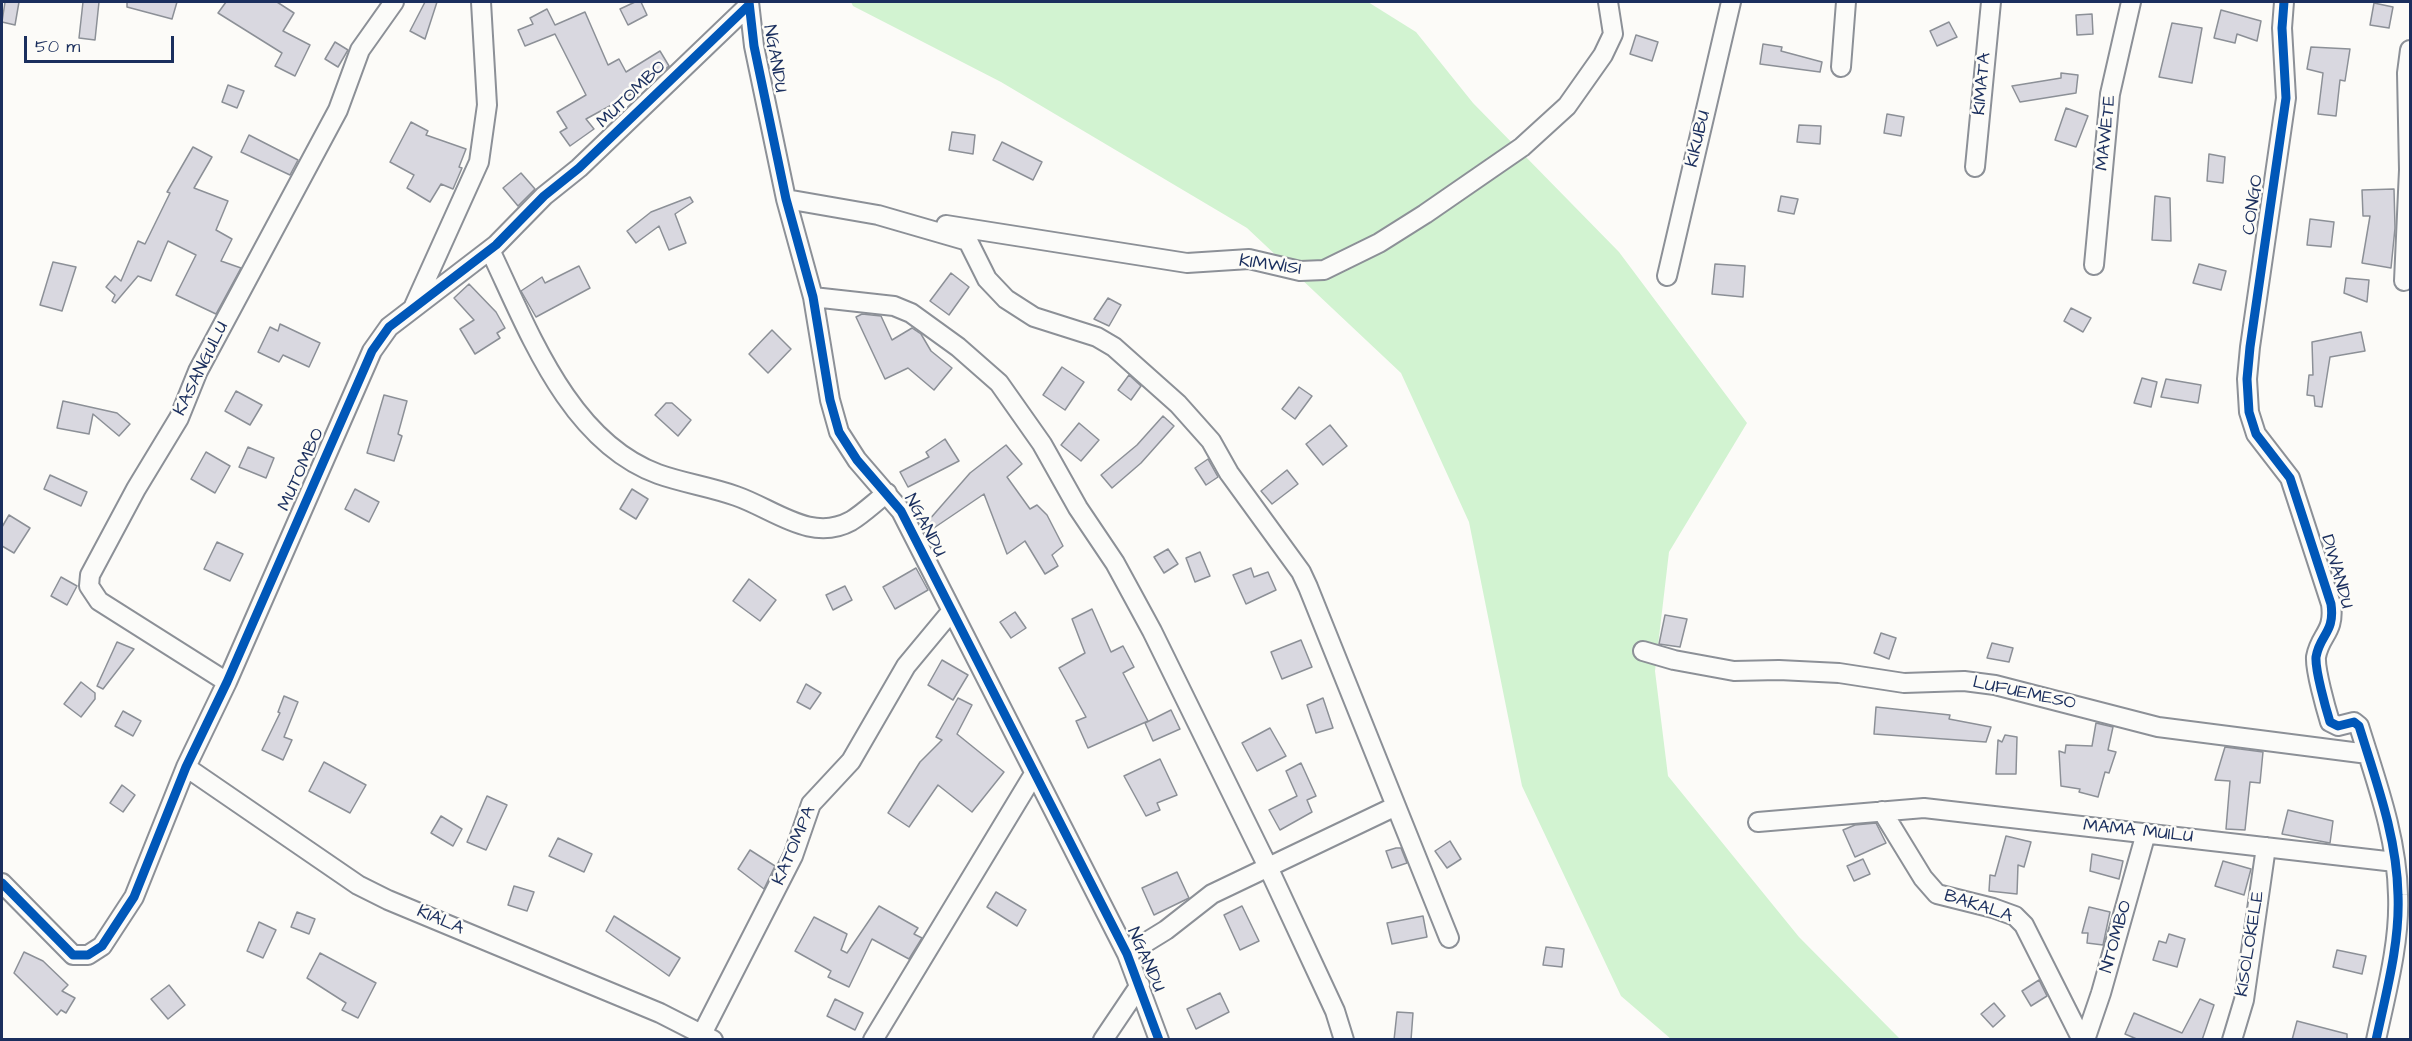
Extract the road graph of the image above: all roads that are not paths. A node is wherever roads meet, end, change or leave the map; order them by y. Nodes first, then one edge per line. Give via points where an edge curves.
1 (394, 2) edge
2 (481, 2) edge
3 (1608, 2) edge
4 (1731, 2) edge
5 (1846, 2) edge
6 (1991, 2) edge
7 (2131, 2) edge
8 (2284, 2) edge
9 (749, 3) edge
10 (2410, 50) edge
11 (1841, 67) dead end
12 (1975, 167) dead end
13 (786, 199) junction
14 (878, 215) junction
15 (490, 250) junction
16 (2094, 265) dead end
17 (1667, 276) dead end
18 (2404, 281) dead end
19 (813, 297) junction
20 (414, 306) junction
21 (2249, 412) joint
22 (887, 493) junction
23 (950, 613) junction
24 (1643, 651) dead end
25 (226, 682) junction
26 (2368, 754) junction
27 (186, 767) junction
28 (1034, 774) junction
29 (1394, 807) junction
30 (1882, 811) junction
31 (1758, 822) dead end
32 (2146, 833) junction
33 (2266, 847) junction
34 (2395, 862) junction
35 (1268, 867) junction
36 (2, 883) edge
37 (1449, 938) dead end
38 (1127, 954) junction
39 (1140, 985) junction
40 (708, 1037) edge
41 (873, 1040) edge
42 (1103, 1040) edge
43 (1159, 1040) edge
44 (1344, 1040) edge
45 (2083, 1040) edge
46 (2232, 1040) edge
47 (2376, 1040) edge

1 - 25 street, KASANGULU via 360,50 338,110 198,371 179,418 90,574 89,586 99,601
2 - 20 street via 487,105 479,162
3 - 14 street, KIMWISI via 1613,34 1603,56 1567,106 1522,147 1425,214 1379,243 1324,270 1300,272 1249,260 1187,263
4 - 17 street, KIKUBU
5 - 11 street
6 - 12 street, KIMATA
7 - 16 street, MAWETE via 2110,94
8 - 21 street, CONGO via 2286,98 2250,347
9 - 13 street, NGANDU via 753,46
9 - 15 street, MUTOMBO
10 - 18 street
13 - 14 street
13 - 19 street, NGANDU
14 - 29 street via 968,241 987,279 1006,299 1034,317 1097,337 1114,347 1178,404 1301,572 1384,770
15 - 20 street, MUTOMBO
15 - 22 street via 560,390 613,448 656,473 737,496 811,529 832,528 852,520
19 - 22 street, NGANDU via 839,432 857,460
19 - 35 street via 894,306 911,313 958,347 999,384 1042,444 1115,563
20 - 25 street, MUTOMBO via 389,327 372,351
21 - 26 street, DIWANDU via 2256,434 2290,478 2331,604 2334,621 2317,655 2316,669 2330,722 2337,726 2359,726
22 - 23 street, NGANDU via 901,511
23 - 28 street, NGANDU
23 - 40 street, KATOMPA via 906,666 851,761 811,804 793,856
24 - 26 street, LUFUEMESO via 1734,671 1995,685 2158,727
25 - 27 street, MUTOMBO
26 - 34 street, DIWANDU via 2392,836
27 - 36 street, MUTOMBO via 134,897 102,946 87,955 73,955
27 - 40 street, KIALA via 358,885
28 - 38 street, NGANDU
28 - 41 street
29 - 35 street
29 - 37 street
30 - 31 street, MAMA MUILU
30 - 32 street, MAMA MUILU via 1924,808
30 - 45 street, BAKALA via 1936,894 1993,908 2015,916 2024,925
32 - 33 street, MAMA MUILU
32 - 45 street, NTOMBO via 2102,993
33 - 34 street, MAMA MUILU
33 - 46 street, KISOLOKELE via 2244,1000
34 - 47 street, DIWANDU via 2399,896 2392,963
35 - 38 street via 1212,894
35 - 44 street via 1335,1011
38 - 39 street, NGANDU
39 - 42 street
39 - 43 street, NGANDU

